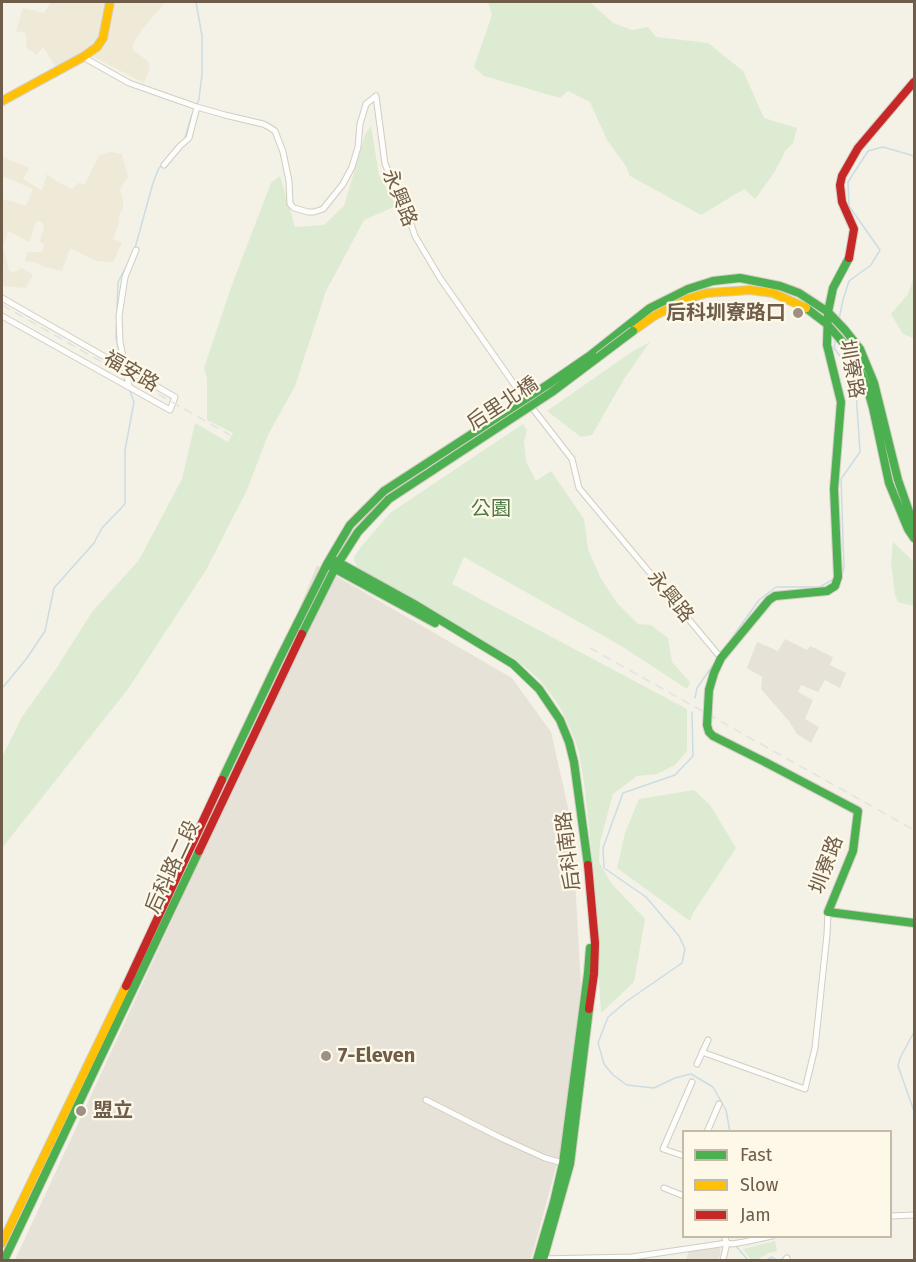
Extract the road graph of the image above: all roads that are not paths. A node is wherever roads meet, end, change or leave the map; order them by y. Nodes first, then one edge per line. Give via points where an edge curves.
1 (110, 2) edge
2 (83, 57) junction
3 (915, 82) edge
4 (2, 101) edge
5 (197, 107) junction
6 (164, 165) dead end
7 (136, 250) dead end
8 (2, 298) edge
9 (828, 312) junction
10 (2, 316) edge
11 (827, 324) junction
12 (126, 369) junction
13 (871, 385) junction
14 (129, 386) junction
15 (386, 495) junction
16 (915, 526) edge
17 (915, 538) edge
18 (333, 563) junction
19 (721, 658) junction
20 (243, 748) junction
21 (828, 912) junction
22 (158, 915) junction
23 (167, 919) junction
24 (915, 923) edge
25 (708, 1040) dead end
26 (702, 1052) junction
27 (697, 1064) dead end
28 (692, 1082) dead end
29 (426, 1100) dead end
30 (719, 1104) dead end
31 (707, 1130) edge
32 (59, 1134) junction
33 (682, 1155) edge
34 (566, 1164) junction
35 (664, 1188) dead end
36 (682, 1195) edge
37 (915, 1215) edge
38 (892, 1216) edge
39 (758, 1238) edge
40 (730, 1242) edge
41 (2, 1243) edge
42 (4, 1260) edge
43 (540, 1260) edge
44 (723, 1260) edge

1 - 2 street via 103,38
2 - 4 street
2 - 5 street, 永興路 via 129,83
3 - 9 street, 圳寮路 via 858,148 842,176 842,202 854,229 850,257 834,288
5 - 6 street via 189,138
5 - 19 street, 永興路 via 263,124 275,131 286,165 290,204 300,211 314,212 323,209 343,184 358,147 366,104 376,96 384,164 415,236 440,278 572,459 579,488
7 - 12 street via 125,277 119,316
8 - 12 street, 福安路
9 - 11 street, 圳寮路
9 - 13 street via 860,349
9 - 15 street, 后里北橋, bridge via 799,293 740,278 688,289 650,308 547,386
10 - 14 street, 福安路
11 - 13 street via 852,353
11 - 15 street, 后里北橋, bridge via 807,308 772,293 707,293 687,299 654,316 552,392
11 - 19 street, 圳寮路 via 827,345 841,402 834,489 838,577 835,586 827,591 775,596 769,600
12 - 14 street
12 - 14 street, 福安路 via 175,397 170,410
13 - 16 street
13 - 17 street via 889,483
15 - 18 street, 后科路二段
18 - 20 street, 后科路二段
18 - 34 street, 后科南路 via 509,668 542,702 565,744 590,947
19 - 21 street, 圳寮路, bridge via 709,690 707,725 713,736 858,811 853,851
20 - 22 street, 后科路二段
20 - 23 street, 后科路二段
21 - 24 street, 圳寮路
21 - 26 street via 815,1048 805,1089
22 - 23 street
22 - 32 street, 后科路二段
23 - 32 street, 后科路二段
25 - 26 street
26 - 27 street
28 - 33 street via 663,1149
29 - 34 street via 501,1138
30 - 31 street
32 - 41 street, 后科路二段
32 - 42 street, 后科路二段
34 - 43 street, 后科南路
35 - 36 street
37 - 38 street
39 - 40 street
40 - 43 street via 632,1257
40 - 44 street

